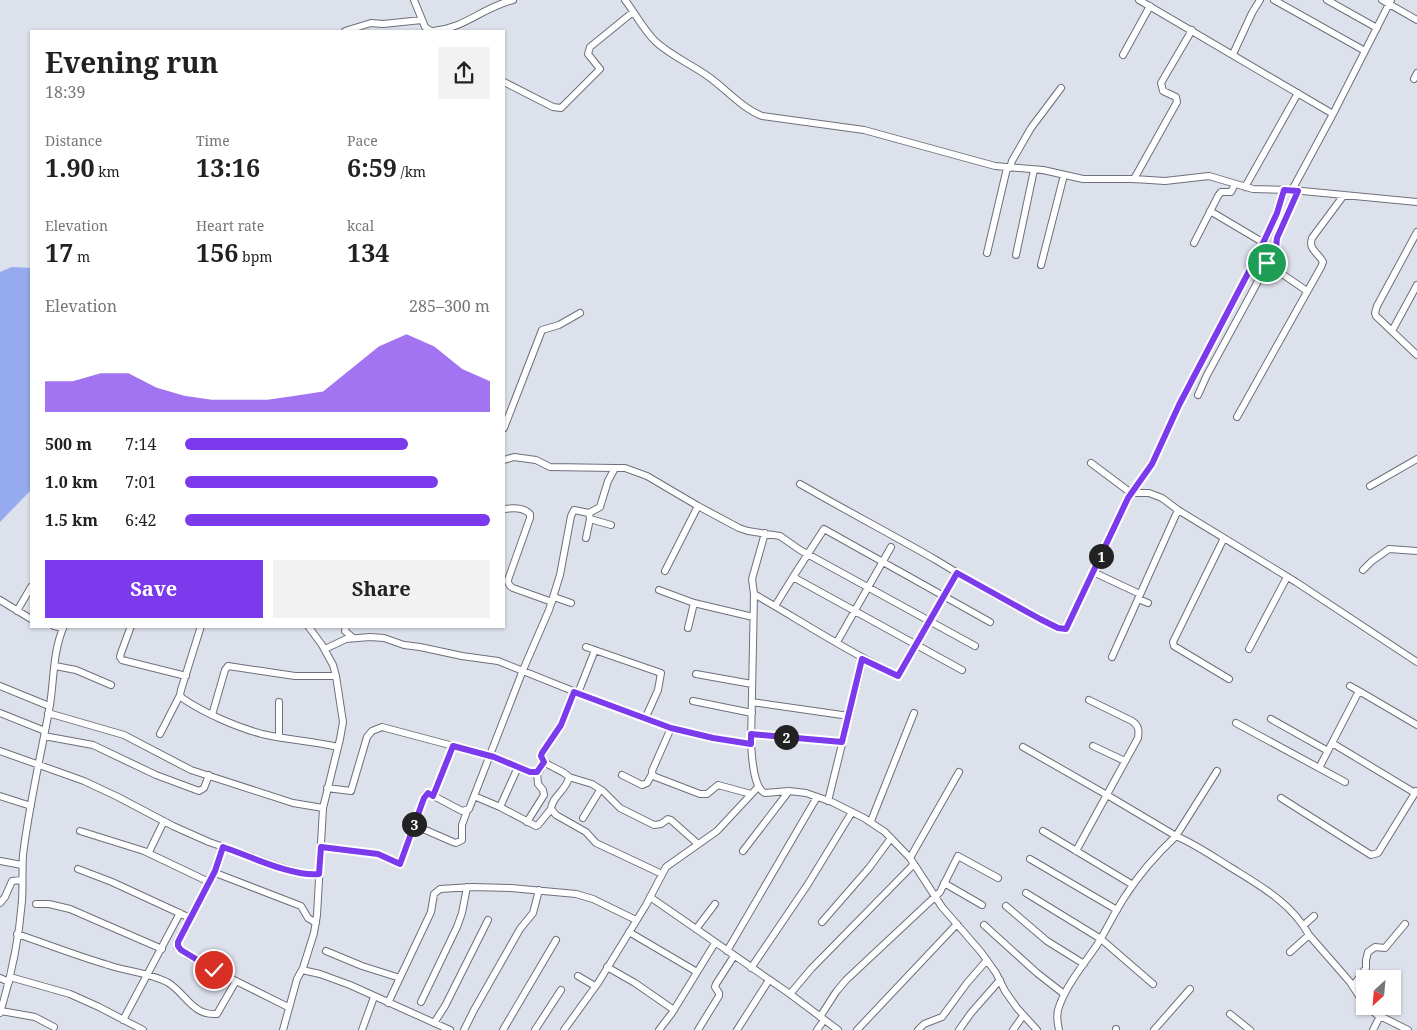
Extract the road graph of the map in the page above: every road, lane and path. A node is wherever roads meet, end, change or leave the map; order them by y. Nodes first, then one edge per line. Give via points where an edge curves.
1 (414, 0) edge
2 (513, 0) edge
3 (625, 0) edge
4 (1139, 0) edge
5 (1260, 0) edge
6 (1274, 0) edge
7 (1327, 0) edge
8 (1382, 0) edge
9 (1390, 2) edge
10 (1150, 6) junction
11 (634, 12) junction
12 (422, 20) junction
13 (1417, 20) edge
14 (1377, 28) junction
15 (349, 30) edge
16 (430, 30) edge
17 (438, 30) edge
18 (1192, 30) junction
19 (1365, 51) junction
20 (1233, 54) junction
21 (1123, 55) dead end
22 (505, 83) edge
23 (1061, 88) dead end
24 (1298, 93) junction
25 (1333, 114) junction
26 (1010, 165) junction
27 (1034, 170) junction
28 (1064, 175) junction
29 (1134, 179) junction
30 (1235, 184) junction
31 (1245, 187) junction
32 (1284, 190) junction
33 (1295, 190) junction
34 (1344, 195) junction
35 (1417, 202) edge
36 (1210, 211) junction
37 (1417, 232) edge
38 (1194, 243) dead end
39 (1264, 243) junction
40 (987, 253) dead end
41 (1016, 255) dead end
42 (1267, 263) junction
43 (1041, 265) dead end
44 (1417, 285) edge
45 (1308, 291) junction
46 (580, 313) dead end
47 (1392, 332) junction
48 (1417, 354) edge
49 (1198, 395) dead end
50 (1237, 417) dead end
51 (505, 425) edge
52 (1417, 459) edge
53 (505, 460) edge
54 (1091, 463) dead end
55 (615, 468) junction
56 (800, 484) dead end
57 (1370, 486) dead end
58 (1131, 493) junction
59 (698, 506) junction
60 (505, 509) edge
61 (1178, 510) junction
62 (590, 516) junction
63 (611, 525) dead end
64 (765, 533) junction
65 (586, 538) dead end
66 (1224, 538) junction
67 (891, 547) dead end
68 (1417, 551) edge
69 (808, 554) junction
70 (883, 562) junction
71 (1363, 570) dead end
72 (665, 571) dead end
73 (1093, 572) junction
74 (957, 573) junction
75 (506, 576) edge
76 (793, 577) junction
77 (1287, 577) junction
78 (868, 587) junction
79 (30, 589) edge
80 (660, 590) dead end
81 (754, 594) junction
82 (943, 596) junction
83 (1139, 596) junction
84 (553, 599) junction
85 (0, 600) edge
86 (571, 603) dead end
87 (694, 603) junction
88 (1148, 604) dead end
89 (775, 606) junction
90 (17, 611) junction
91 (855, 611) junction
92 (753, 617) junction
93 (30, 618) edge
94 (929, 621) junction
95 (990, 622) dead end
96 (64, 628) edge
97 (130, 628) edge
98 (200, 628) edge
99 (309, 628) edge
100 (346, 628) edge
101 (688, 628) dead end
102 (352, 638) junction
103 (837, 642) junction
104 (916, 644) junction
105 (976, 646) dead end
106 (586, 647) dead end
107 (325, 649) junction
108 (1249, 649) dead end
109 (595, 650) junction
110 (1112, 657) dead end
111 (862, 659) junction
112 (1417, 662) edge
113 (55, 666) junction
114 (522, 670) junction
115 (962, 670) dead end
116 (696, 674) dead end
117 (186, 676) junction
118 (336, 676) junction
119 (1228, 679) dead end
120 (111, 684) dead end
121 (752, 684) junction
122 (0, 686) edge
123 (1350, 686) dead end
124 (1359, 691) junction
125 (576, 692) junction
126 (180, 695) junction
127 (1089, 700) dead end
128 (693, 701) dead end
129 (279, 702) dead end
130 (752, 702) junction
131 (49, 709) junction
132 (0, 713) edge
133 (752, 713) junction
134 (914, 713) dead end
135 (212, 715) junction
136 (849, 716) junction
137 (645, 719) junction
138 (1271, 719) dead end
139 (1236, 723) dead end
140 (1417, 725) edge
141 (671, 728) junction
142 (44, 733) junction
143 (160, 734) dead end
144 (751, 734) junction
145 (279, 737) junction
146 (842, 742) junction
147 (1332, 743) junction
148 (751, 744) junction
149 (338, 746) junction
150 (453, 746) junction
151 (1093, 746) dead end
152 (1023, 747) dead end
153 (0, 751) edge
154 (1328, 751) junction
155 (490, 756) junction
156 (1125, 761) junction
157 (544, 762) junction
158 (39, 766) junction
159 (518, 767) junction
160 (1319, 768) junction
161 (1217, 771) dead end
162 (537, 772) junction
163 (959, 772) dead end
164 (652, 774) junction
165 (208, 776) junction
166 (622, 776) dead end
167 (569, 777) junction
168 (1345, 782) dead end
169 (758, 787) junction
170 (327, 788) junction
171 (600, 790) junction
172 (789, 791) junction
173 (1416, 791) edge
174 (751, 794) junction
175 (1107, 795) junction
176 (0, 796) edge
177 (433, 796) junction
178 (474, 796) junction
179 (817, 797) junction
180 (1281, 798) dead end
181 (828, 801) junction
182 (31, 806) junction
183 (500, 806) junction
184 (323, 808) junction
185 (551, 809) junction
186 (467, 811) junction
187 (852, 812) junction
188 (583, 818) dead end
189 (164, 821) junction
190 (871, 821) junction
191 (527, 822) junction
192 (414, 825) junction
193 (80, 830) dead end
194 (1043, 831) dead end
195 (1176, 836) junction
196 (892, 838) junction
197 (698, 844) junction
198 (223, 847) junction
199 (324, 847) junction
200 (743, 851) dead end
201 (1076, 851) junction
202 (149, 852) junction
203 (1030, 859) dead end
204 (0, 861) edge
205 (912, 861) junction
206 (22, 865) junction
207 (78, 869) dead end
208 (215, 871) junction
209 (319, 874) junction
210 (662, 874) junction
211 (998, 878) dead end
212 (22, 880) junction
213 (210, 882) junction
214 (944, 883) junction
215 (1133, 885) junction
216 (467, 887) junction
217 (539, 890) junction
218 (1026, 893) dead end
219 (935, 895) junction
220 (650, 896) junction
221 (0, 903) edge
222 (36, 904) dead end
223 (714, 904) dead end
224 (982, 904) dead end
225 (1006, 906) dead end
226 (1117, 910) junction
227 (180, 913) junction
228 (1314, 916) dead end
229 (190, 918) junction
230 (488, 920) dead end
231 (636, 920) junction
232 (822, 922) dead end
233 (316, 923) junction
234 (957, 924) junction
235 (1404, 924) dead end
236 (984, 925) dead end
237 (1304, 926) junction
238 (696, 929) junction
239 (629, 932) junction
240 (17, 934) junction
241 (1309, 935) junction
242 (1101, 939) junction
243 (556, 940) dead end
244 (715, 943) junction
245 (162, 949) junction
246 (326, 951) dead end
247 (727, 951) junction
248 (1290, 952) dead end
249 (734, 956) junction
250 (987, 960) junction
251 (1084, 964) junction
252 (607, 966) junction
253 (751, 968) junction
254 (302, 970) junction
255 (697, 972) junction
256 (148, 974) junction
257 (578, 976) dead end
258 (0, 978) edge
259 (400, 978) junction
260 (10, 979) junction
261 (769, 980) junction
262 (1000, 980) junction
263 (236, 981) junction
264 (1153, 984) dead end
265 (595, 986) junction
266 (1353, 986) junction
267 (1190, 989) dead end
268 (561, 990) dead end
269 (1356, 991) edge
270 (790, 994) junction
271 (1064, 994) junction
272 (374, 997) junction
273 (421, 1002) dead end
274 (388, 1003) junction
275 (288, 1007) junction
276 (674, 1010) junction
277 (0, 1012) edge
278 (1230, 1014) dead end
279 (1023, 1016) junction
280 (1380, 1016) joint
281 (822, 1018) junction
282 (123, 1020) junction
283 (434, 1023) junction
284 (54, 1029) edge
285 (143, 1030) edge
286 (283, 1030) edge
287 (362, 1030) edge
288 (449, 1030) edge
289 (464, 1030) edge
290 (502, 1030) edge
291 (535, 1030) edge
292 (564, 1030) edge
293 (659, 1030) edge
294 (698, 1030) edge
295 (737, 1030) edge
296 (817, 1030) edge
297 (838, 1030) edge
298 (857, 1030) edge
299 (918, 1030) edge
300 (959, 1030) edge
301 (1013, 1030) edge
302 (1037, 1030) edge
303 (1059, 1030) edge
304 (1154, 1030) edge
305 (1249, 1030) edge
306 (1373, 1030) edge
307 (1408, 1030) edge

1 - 12 street
2 - 17 street via 455,27
3 - 11 street
4 - 10 street
5 - 20 street
6 - 19 street
7 - 14 street
8 - 9 street
9 - 13 street
9 - 14 street
10 - 18 street
10 - 21 street
11 - 22 street via 590,47 588,54 600,69 561,108
11 - 26 street via 664,49 756,113 864,130 995,166
12 - 15 street via 371,24
12 - 16 street
14 - 19 street
18 - 20 street
18 - 29 street via 1161,83 1161,89 1176,97 1177,102
19 - 25 street
20 - 24 street
23 - 26 street via 1036,120
24 - 25 street
24 - 31 street
25 - 33 street
26 - 27 street
26 - 40 street
27 - 28 street
27 - 41 street
28 - 29 street via 1083,179
28 - 43 street
29 - 30 street via 1165,181 1209,176
30 - 31 street
30 - 36 street via 1231,192 1220,193
31 - 32 street
32 - 33 street
32 - 39 street
33 - 34 street
33 - 42 street via 1276,248
34 - 35 street
34 - 45 street via 1312,238 1311,248 1323,262
36 - 38 street
36 - 39 street
37 - 47 street via 1375,310 1376,316
39 - 58 street via 1179,405 1152,464
42 - 45 street
42 - 49 street
44 - 47 street
45 - 50 street
46 - 51 street via 542,330
47 - 48 street
52 - 57 street
53 - 55 street via 514,457 536,460 550,467
54 - 58 street
55 - 59 street via 625,468 656,479
55 - 62 street via 600,507
56 - 74 street
58 - 61 street via 1149,493
58 - 73 street
59 - 64 street via 748,531
59 - 72 street
60 - 75 street via 517,508 530,514
61 - 66 street
61 - 83 street
62 - 63 street
62 - 65 street
62 - 84 street via 574,510 571,516
64 - 69 street via 780,536
64 - 81 street via 752,579
66 - 77 street
66 - 119 street via 1173,642 1174,646
67 - 70 street
68 - 71 street via 1389,549
69 - 70 street via 824,529
69 - 76 street
69 - 78 street
70 - 78 street
70 - 82 street
73 - 74 street via 1066,629 1040,619
73 - 83 street
74 - 82 street
75 - 84 street via 513,588
76 - 89 street
76 - 91 street
77 - 108 street
77 - 112 street
78 - 91 street
78 - 94 street
79 - 90 street
80 - 87 street
81 - 89 street
81 - 92 street
82 - 94 street
82 - 95 street
83 - 88 street
83 - 110 street
84 - 86 street
84 - 114 street
85 - 90 street
87 - 92 street
87 - 101 street
89 - 103 street
90 - 93 street
91 - 103 street
91 - 104 street
92 - 121 street
94 - 104 street
94 - 105 street
96 - 113 street
97 - 117 street via 121,653 122,660
98 - 117 street
99 - 107 street
100 - 102 street
102 - 107 street
102 - 114 street via 384,638 404,645 498,661
103 - 111 street
104 - 111 street via 898,676
104 - 115 street
106 - 109 street
107 - 118 street
109 - 125 street
109 - 137 street via 661,673 658,690
111 - 136 street
113 - 120 street via 76,670
113 - 131 street
114 - 125 street
114 - 155 street
116 - 121 street
117 - 126 street
118 - 135 street via 295,676 228,666
118 - 149 street via 343,722
121 - 130 street
122 - 131 street
123 - 124 street
124 - 140 street
124 - 147 street
125 - 137 street
125 - 157 street via 561,725 542,753
126 - 135 street via 188,703
126 - 143 street
127 - 156 street via 1137,724 1138,738
128 - 133 street
129 - 145 street
130 - 133 street
130 - 136 street
131 - 142 street
131 - 165 street via 124,735
132 - 142 street
133 - 144 street
134 - 190 street
135 - 145 street
136 - 146 street
137 - 141 street
138 - 154 street
139 - 160 street
141 - 148 street
141 - 164 street
142 - 158 street
142 - 165 street via 93,745 199,791 204,788
144 - 146 street
144 - 148 street
145 - 149 street
146 - 181 street
147 - 154 street
147 - 173 street
148 - 169 street
149 - 170 street
150 - 155 street
150 - 170 street via 387,727 377,728 364,743 353,789 348,792
150 - 177 street
151 - 156 street
152 - 175 street
153 - 158 street
154 - 160 street
155 - 159 street
155 - 178 street
156 - 175 street
157 - 162 street
157 - 167 street
158 - 182 street
158 - 189 street via 84,781
159 - 162 street
159 - 183 street
160 - 168 street
161 - 195 street
162 - 191 street via 538,784 544,795
163 - 205 street
164 - 166 street via 642,785
164 - 174 street via 700,794 707,794 718,785
165 - 184 street via 293,803
167 - 171 street
167 - 185 street
169 - 172 street via 765,793
169 - 174 street
170 - 184 street
171 - 188 street
171 - 197 street via 620,808 654,825 671,820
172 - 179 street
172 - 200 street
173 - 180 street via 1378,853 1371,855
174 - 197 street via 717,831
175 - 195 street
175 - 201 street
176 - 182 street
177 - 186 street
177 - 192 street via 425,795
178 - 183 street
178 - 186 street
179 - 181 street
179 - 247 street
181 - 187 street
182 - 206 street
183 - 191 street
184 - 199 street
185 - 191 street via 538,825
185 - 210 street via 586,832 596,843
186 - 192 street via 459,842
187 - 190 street
187 - 253 street
189 - 198 street
189 - 202 street
190 - 196 street
192 - 199 street via 400,864 378,854
193 - 202 street
194 - 201 street
195 - 215 street
195 - 237 street via 1256,883 1292,911
196 - 205 street
196 - 232 street
197 - 210 street via 669,864
198 - 208 street
198 - 209 street via 300,874
199 - 209 street
201 - 215 street
202 - 213 street
203 - 226 street
204 - 206 street
205 - 219 street
205 - 270 street
206 - 212 street
207 - 227 street
208 - 213 street
208 - 233 street via 223,877 301,906 308,918
209 - 233 street
210 - 220 street
211 - 214 street via 958,856
212 - 221 street via 12,881
212 - 240 street
213 - 229 street
214 - 219 street
214 - 224 street
215 - 226 street
216 - 217 street
216 - 259 street via 440,890 434,894 431,912
216 - 273 street via 460,920
217 - 231 street via 585,896
217 - 289 street via 533,913 520,929
218 - 242 street
219 - 234 street
219 - 281 street via 840,986
220 - 231 street
220 - 238 street
222 - 245 street via 70,909
223 - 238 street
225 - 251 street via 1047,941
226 - 242 street
227 - 229 street
227 - 245 street
228 - 237 street
229 - 263 street via 178,946
230 - 283 street
231 - 239 street
233 - 254 street
234 - 250 street
234 - 298 street
235 - 266 street via 1385,948 1375,947 1368,952 1366,968
236 - 271 street
237 - 241 street
238 - 244 street
239 - 252 street
239 - 255 street
240 - 256 street via 120,969
240 - 260 street
241 - 248 street
241 - 266 street
242 - 251 street
242 - 264 street
243 - 290 street
244 - 247 street
244 - 255 street
245 - 256 street
246 - 259 street
247 - 249 street
249 - 253 street
249 - 294 street via 716,984 719,996
250 - 262 street
250 - 299 street via 942,1017
251 - 271 street
252 - 265 street
252 - 276 street
253 - 261 street
254 - 272 street via 320,974
254 - 275 street
255 - 276 street
256 - 263 street via 173,986 190,1004 213,1014 221,1009
256 - 282 street
257 - 265 street
258 - 260 street
259 - 274 street
260 - 277 street
260 - 282 street via 70,994
261 - 270 street
261 - 295 street
262 - 279 street
262 - 300 street
263 - 275 street
265 - 292 street
266 - 269 street
267 - 304 street
268 - 291 street
270 - 281 street
271 - 303 street via 1056,1018
272 - 274 street
272 - 287 street
274 - 283 street
275 - 286 street
276 - 293 street
277 - 284 street via 35,1017
278 - 305 street
279 - 301 street
279 - 302 street
280 - 306 street
280 - 307 street
281 - 296 street
281 - 297 street
282 - 285 street
283 - 288 street

